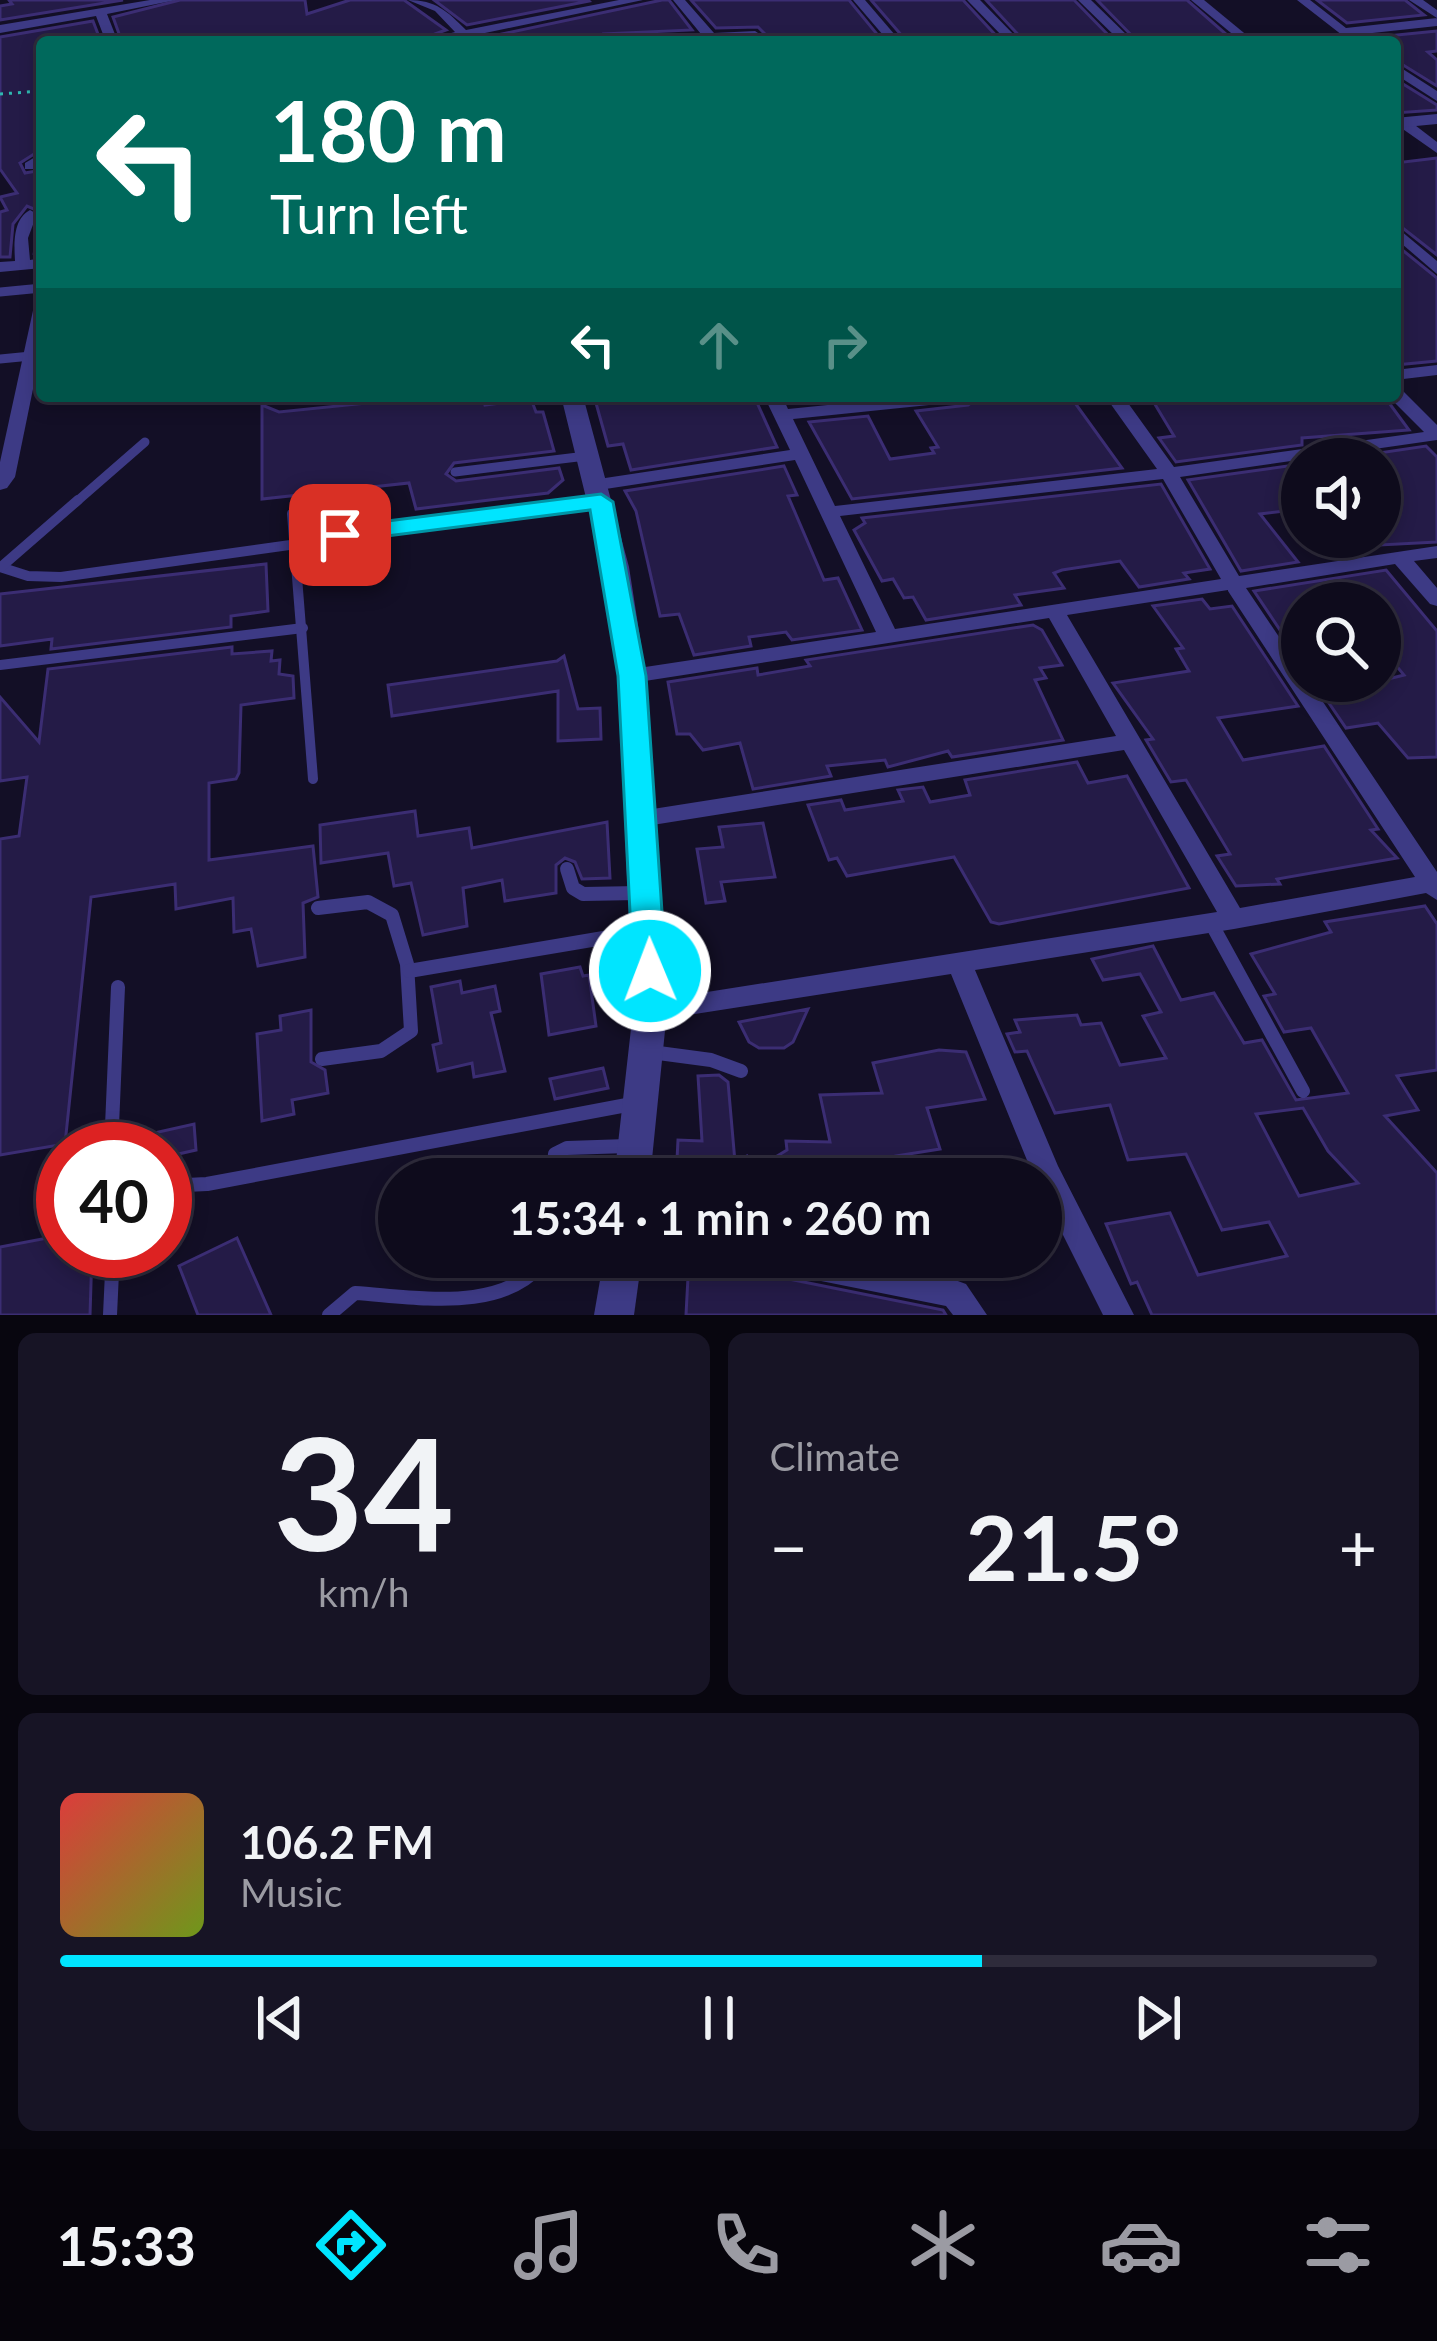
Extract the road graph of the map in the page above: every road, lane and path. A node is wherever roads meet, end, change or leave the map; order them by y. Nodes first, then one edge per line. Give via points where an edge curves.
1 (170, 0) edge
2 (414, 0) edge
3 (638, 0) edge
4 (679, 0) edge
5 (859, 0) edge
6 (974, 0) edge
7 (1084, 0) edge
8 (1197, 0) edge
9 (1303, 0) edge
10 (1415, 0) edge
11 (104, 9) edge
12 (573, 11) junction
13 (1437, 18) edge
14 (0, 29) edge
15 (1344, 32) junction
16 (474, 36) edge
17 (597, 36) edge
18 (711, 36) edge
19 (890, 36) edge
20 (1009, 36) edge
21 (1122, 36) edge
22 (1242, 36) edge
23 (1349, 36) edge
24 (1401, 72) edge
25 (36, 91) edge
26 (0, 94) edge
27 (1437, 97) edge
28 (1437, 119) edge
29 (1401, 123) edge
30 (1401, 124) edge
31 (1437, 149) edge
32 (30, 214) dead end
33 (1401, 239) edge
34 (36, 264) edge
35 (23, 265) junction
36 (0, 267) edge
37 (1436, 268) edge
38 (36, 289) edge
39 (0, 292) edge
40 (36, 333) edge
41 (31, 356) junction
42 (0, 359) edge
43 (1437, 370) edge
44 (1401, 374) edge
45 (1401, 399) edge
46 (574, 402) edge
47 (838, 402) edge
48 (1118, 402) edge
49 (777, 405) edge
50 (145, 442) dead end
51 (800, 454) junction
52 (455, 472) dead end
53 (1169, 473) junction
54 (596, 480) junction
55 (0, 484) edge
56 (828, 512) junction
57 (383, 529) junction
58 (297, 540) junction
59 (1437, 552) edge
60 (1401, 557) edge
61 (1393, 558) edge
62 (1400, 558) edge
63 (1, 567) edge
64 (1237, 582) junction
65 (1437, 600) edge
66 (1054, 610) junction
67 (303, 628) junction
68 (888, 636) junction
69 (0, 665) edge
70 (632, 676) junction
71 (1133, 742) junction
72 (313, 779) dead end
73 (640, 819) junction
74 (567, 869) dead end
75 (1435, 885) edge
76 (648, 893) junction
77 (318, 908) dead end
78 (1223, 921) junction
79 (648, 932) junction
80 (958, 962) junction
81 (410, 971) junction
82 (118, 987) dead end
83 (650, 1011) junction
84 (648, 1052) junction
85 (322, 1059) dead end
86 (740, 1071) dead end
87 (1303, 1091) dead end
88 (641, 1102) junction
89 (113, 1122) edge
90 (636, 1146) junction
91 (554, 1158) edge
92 (635, 1158) edge
93 (192, 1185) edge
94 (112, 1278) edge
95 (530, 1278) edge
96 (619, 1278) edge
97 (873, 1278) edge
98 (110, 1315) edge
99 (329, 1315) edge
100 (614, 1315) edge
101 (972, 1315) edge
102 (1119, 1315) edge

1 - 11 street
2 - 16 street
3 - 12 street
4 - 18 street
5 - 19 street
6 - 20 street
7 - 21 street
8 - 22 street
9 - 15 street
10 - 13 street
11 - 14 street
12 - 16 street
12 - 17 street
13 - 15 street
15 - 23 street
24 - 27 street
25 - 26 path
28 - 29 street
30 - 31 street
32 - 35 street
33 - 37 street
34 - 35 street
35 - 36 street
38 - 39 lane
40 - 41 street
41 - 42 lane
41 - 55 street
43 - 44 street
45 - 53 street via 1437,435
46 - 54 street
47 - 49 street
48 - 53 street
49 - 51 street
50 - 63 lane
51 - 54 street
51 - 56 street
52 - 54 lane
53 - 56 street
53 - 64 street
54 - 57 lane
54 - 70 street
56 - 68 street
57 - 58 lane
57 - 58 lane via 378,502 366,498 298,510
58 - 63 lane via 61,577
58 - 67 lane
59 - 60 street
61 - 64 street
62 - 65 street
64 - 66 street
64 - 75 street
66 - 68 street
66 - 71 street
67 - 69 lane
67 - 72 lane
68 - 70 street
70 - 73 street
71 - 73 street
71 - 78 street
73 - 76 street
74 - 76 lane via 583,894
75 - 78 street
76 - 79 street
77 - 81 lane via 384,906 395,917
78 - 80 street
78 - 87 lane
79 - 81 lane via 608,932
79 - 83 street
80 - 83 street
80 - 102 street via 1045,1170
81 - 85 lane via 411,1031 401,1042
82 - 89 lane
83 - 84 street
84 - 86 lane
84 - 88 street
88 - 90 street
88 - 93 lane
90 - 91 lane via 567,1148
90 - 92 street
94 - 98 lane
95 - 99 lane via 500,1295 355,1293
96 - 100 street
97 - 101 street via 955,1294

